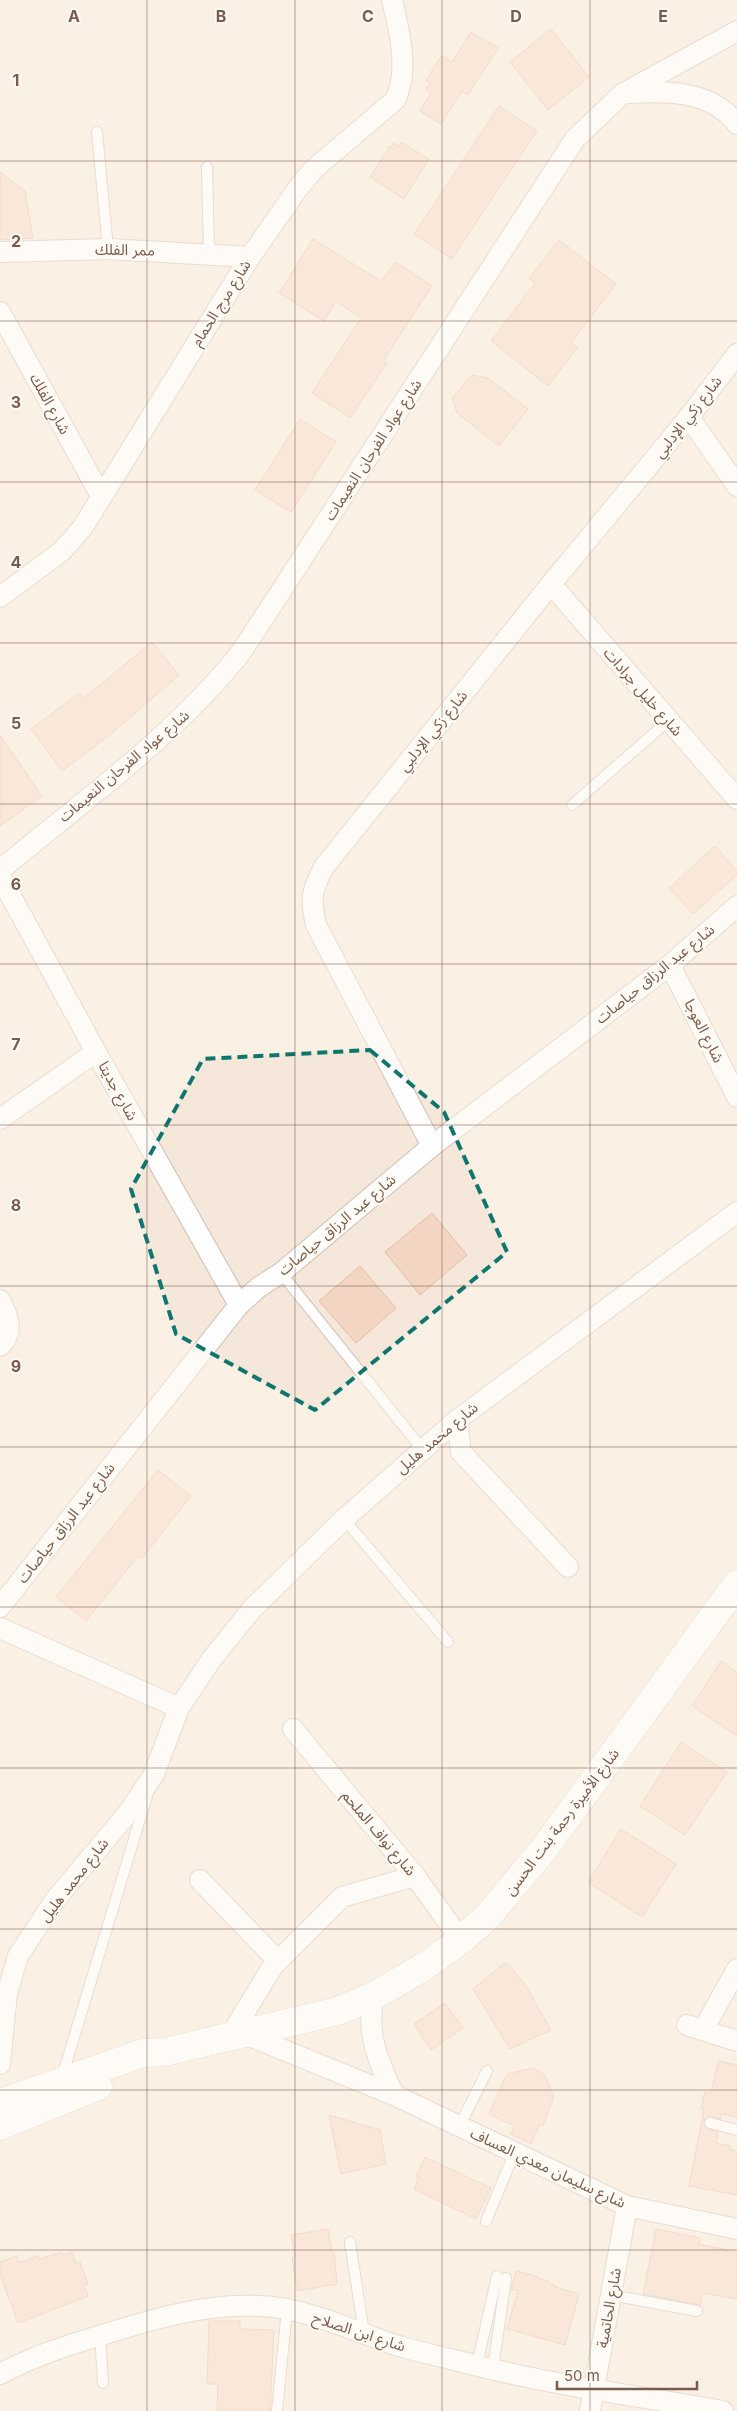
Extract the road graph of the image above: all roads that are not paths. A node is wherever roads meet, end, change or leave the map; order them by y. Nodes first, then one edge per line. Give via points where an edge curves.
1 (392, 0) edge
2 (737, 32) edge
3 (622, 94) junction
4 (737, 124) edge
5 (97, 132) dead end
6 (207, 167) dead end
7 (108, 249) junction
8 (0, 252) edge
9 (208, 253) junction
10 (250, 257) junction
11 (0, 312) edge
12 (737, 354) edge
13 (689, 417) junction
14 (737, 486) edge
15 (101, 496) junction
16 (551, 584) junction
17 (0, 597) edge
18 (668, 721) junction
19 (737, 799) edge
20 (572, 805) dead end
21 (0, 870) edge
22 (0, 876) edge
23 (737, 906) edge
24 (670, 965) junction
25 (96, 1052) junction
26 (737, 1097) edge
27 (0, 1119) edge
28 (432, 1146) junction
29 (737, 1212) edge
30 (281, 1273) junction
31 (0, 1300) edge
32 (239, 1305) junction
33 (0, 1346) edge
34 (457, 1420) junction
35 (422, 1449) junction
36 (344, 1519) junction
37 (568, 1567) dead end
38 (737, 1584) edge
39 (0, 1607) edge
40 (0, 1628) edge
41 (448, 1642) dead end
42 (179, 1708) junction
43 (293, 1729) dead end
44 (154, 1774) junction
45 (415, 1876) junction
46 (200, 1880) dead end
47 (461, 1940) junction
48 (278, 1961) junction
49 (737, 1969) edge
50 (374, 1996) junction
51 (236, 2035) junction
52 (737, 2041) edge
53 (165, 2052) junction
54 (0, 2064) edge
55 (487, 2071) dead end
56 (61, 2080) junction
57 (394, 2095) junction
58 (0, 2102) edge
59 (710, 2123) dead end
60 (0, 2126) edge
61 (459, 2127) junction
62 (737, 2130) edge
63 (514, 2154) junction
64 (627, 2206) junction
65 (486, 2221) dead end
66 (737, 2229) edge
67 (350, 2242) dead end
68 (611, 2295) junction
69 (287, 2310) junction
70 (697, 2311) dead end
71 (364, 2333) junction
72 (100, 2335) junction
73 (485, 2367) junction
74 (0, 2374) edge
75 (103, 2383) dead end
76 (594, 2388) junction
77 (277, 2411) edge
78 (590, 2411) edge
79 (723, 2411) edge

1 - 10 street, شارع مرج الحمام via 400,40 401,90 395,100 314,169
2 - 3 street, شارع عواد الفرحان النعيمات
3 - 4 street via 680,92 717,107
3 - 21 street, شارع عواد الفرحان النعيمات via 575,139 242,651 194,706
5 - 7 lane
6 - 9 lane
7 - 8 street, ممر الفلك
7 - 9 street, ممر الفلك
9 - 10 street, ممر الفلك
10 - 15 street, شارع مرج الحمام
11 - 15 street, شارع الفلك
12 - 13 street, شارع زكي الإدلبي
13 - 14 street
13 - 16 street, شارع زكي الإدلبي
15 - 17 street, شارع مرج الحمام via 62,551
16 - 18 street, شارع خليل جرادات
16 - 28 street, شارع زكي الإدلبي via 324,867 311,900 316,924 327,949
18 - 19 street, شارع خليل جرادات
18 - 20 lane
22 - 25 street, شارع جديتا
23 - 24 street, شارع عبد الرزاق حياصات
24 - 26 street, شارع العوجا
24 - 28 street, شارع عبد الرزاق حياصات
25 - 27 street
25 - 32 street, شارع جديتا
28 - 30 street, شارع عبد الرزاق حياصات
29 - 34 street, شارع محمد هليل
30 - 32 street, شارع عبد الرزاق حياصات
30 - 35 lane
31 - 33 street via 10,1326 9,1335
32 - 39 street, شارع عبد الرزاق حياصات
34 - 35 street, شارع محمد هليل
34 - 37 street via 461,1452
35 - 36 street, شارع محمد هليل
36 - 41 lane
36 - 42 street, شارع محمد هليل via 252,1608
38 - 47 street, شارع الأميرة رحمة بنت الحسن via 544,1850 486,1918
40 - 42 street
42 - 44 street, شارع محمد هليل
43 - 45 street, شارع نواف الملحم
44 - 54 street, شارع محمد هليل via 128,1813 55,1900 18,1956 7,1994
44 - 56 lane
45 - 47 street, شارع نواف الملحم
45 - 48 street via 342,1897
46 - 48 street
47 - 50 street, شارع الأميرة رحمة بنت الحسن
48 - 51 street
49 - 52 street via 695,2028
50 - 51 street, شارع الأميرة رحمة بنت الحسن via 338,2011
50 - 57 street via 370,2011 371,2034 382,2071
51 - 53 street, شارع الأميرة رحمة بنت الحسن
51 - 57 street, شارع سليمان معدي العساف
53 - 56 street, شارع الأميرة رحمة بنت الحسن via 142,2053
53 - 60 street, شارع الأميرة رحمة بنت الحسن via 151,2064
55 - 61 lane
56 - 58 street, شارع الأميرة رحمة بنت الحسن
57 - 61 street, شارع سليمان معدي العساف
59 - 62 lane
61 - 63 street, شارع سليمان معدي العساف
63 - 64 street, شارع سليمان معدي العساف
63 - 65 lane
64 - 66 street, شارع سليمان معدي العساف
64 - 68 street, شارع الحاتمية
67 - 71 lane
68 - 70 lane
68 - 76 street, شارع الحاتمية
69 - 71 street, شارع ابن الصلاح
69 - 72 street, شارع ابن الصلاح via 245,2306 210,2308 158,2318
69 - 77 lane
71 - 73 street, شارع ابن الصلاح via 401,2346
72 - 74 street, شارع ابن الصلاح via 58,2347
72 - 75 lane
73 - 73 lane via 502,2277
73 - 76 street, شارع ابن الصلاح
76 - 78 street, شارع الحاتمية
76 - 79 street, شارع ابن الصلاح

